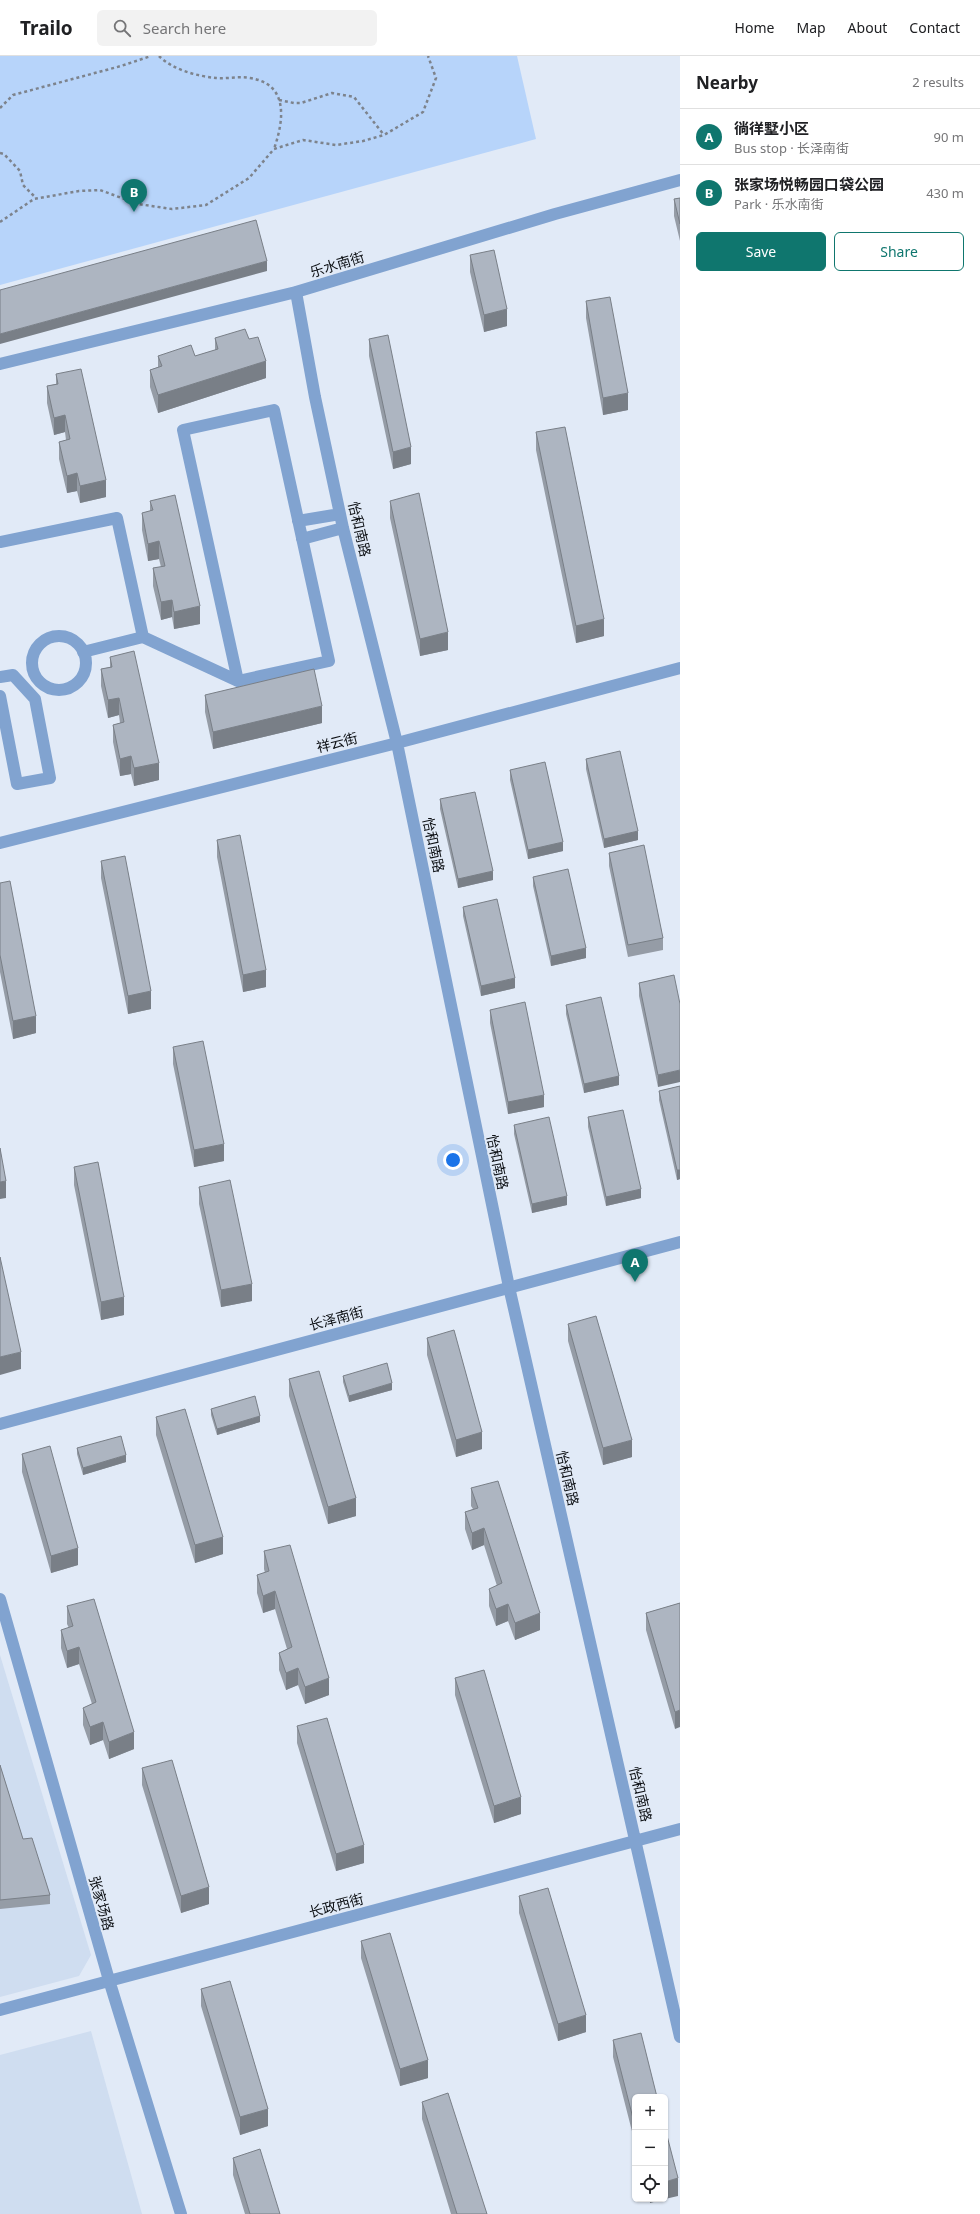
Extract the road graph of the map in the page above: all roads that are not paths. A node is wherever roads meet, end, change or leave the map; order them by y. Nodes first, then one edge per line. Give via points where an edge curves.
1 (680, 180) edge
2 (296, 292) junction
3 (0, 364) edge
4 (340, 514) junction
5 (298, 521) junction
6 (343, 528) junction
7 (302, 540) junction
8 (0, 542) edge
9 (143, 637) junction
10 (83, 652) junction
11 (680, 668) edge
12 (34, 675) junction
13 (0, 677) edge
14 (238, 681) junction
15 (22, 686) junction
16 (0, 696) edge
17 (397, 743) junction
18 (0, 843) edge
19 (680, 1242) edge
20 (509, 1287) junction
21 (0, 1424) edge
22 (0, 1599) edge
23 (680, 1829) edge
24 (637, 1842) junction
25 (109, 1980) junction
26 (0, 2010) edge
27 (680, 2037) edge
28 (182, 2214) edge

1 - 2 street, 乐水南街 via 555,214
2 - 3 street, 乐水南街
2 - 4 street, 怡和南路 via 314,397
4 - 5 street
4 - 6 street, 怡和南路
5 - 7 street
5 - 14 street via 274,410 183,430
6 - 7 street
6 - 17 street, 怡和南路
7 - 14 street via 329,661
8 - 9 street via 117,518
9 - 10 street
9 - 14 street
10 - 12 street via 85,669 70,688 62,690 46,687
10 - 12 street via 78,644 70,639 48,639 37,648 33,656
11 - 17 street, 祥云街
12 - 15 street
13 - 15 street via 13,675
15 - 16 street via 35,699 50,778 17,784
17 - 18 street, 祥云街
17 - 20 street, 怡和南路
19 - 20 street, 长泽南街
20 - 21 street, 长泽南街
20 - 24 street, 怡和南路
22 - 25 street, 张家场路
23 - 24 street, 长政西街
24 - 25 street, 长政西街
24 - 27 street, 怡和南路
25 - 26 street, 长政西街
25 - 28 street, 张家场路

